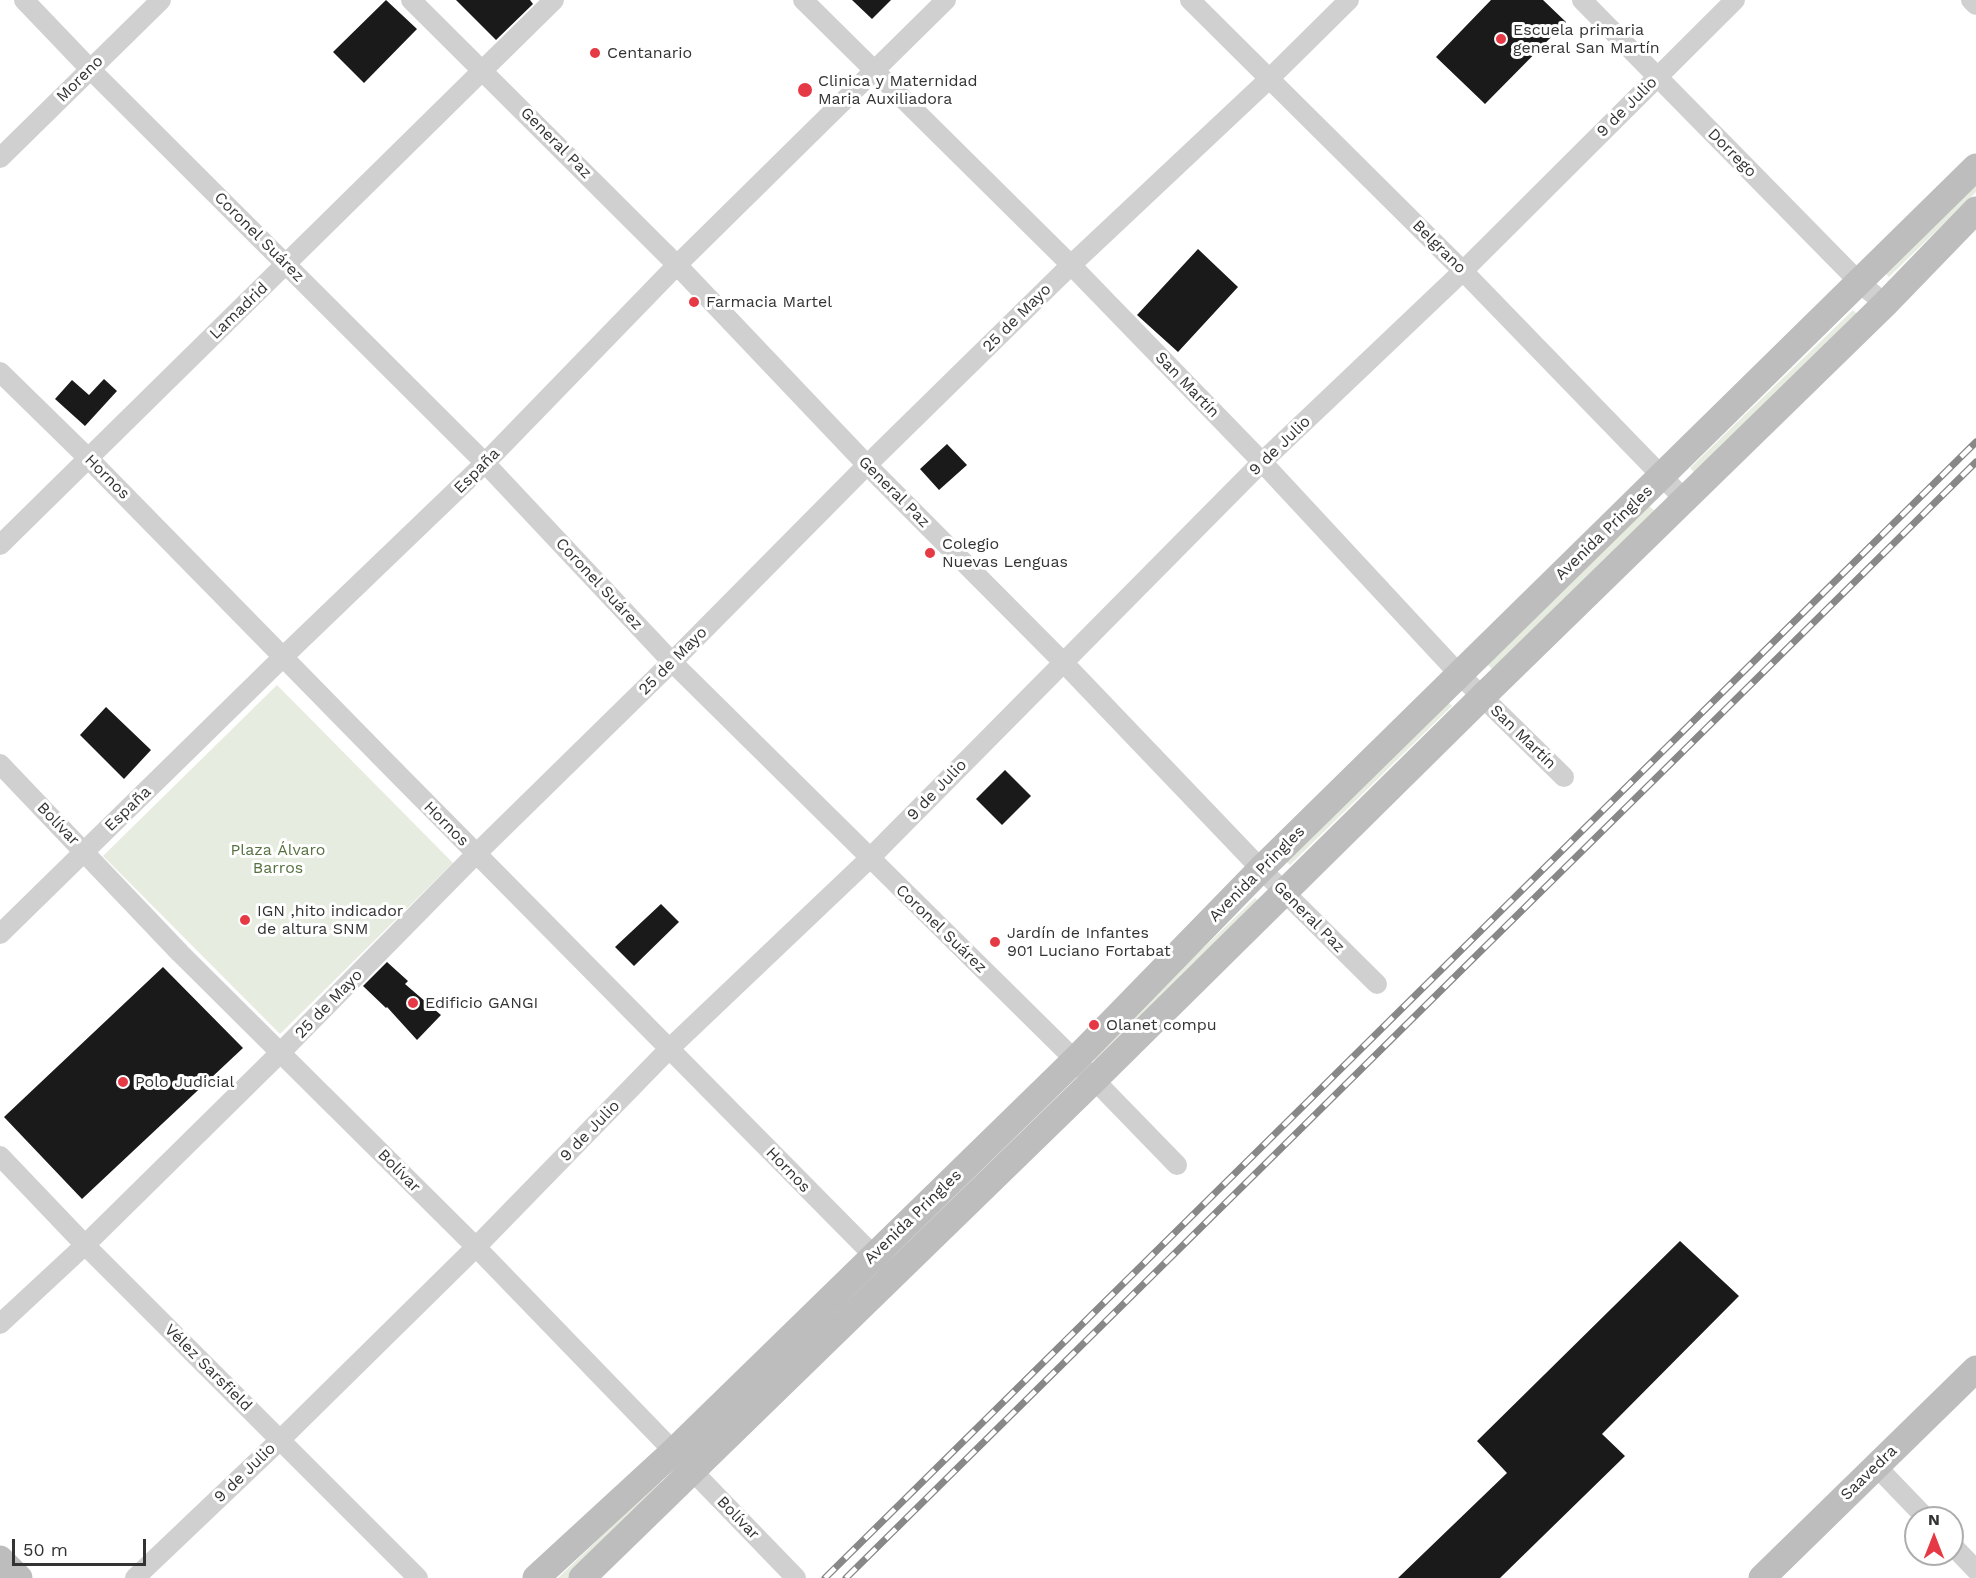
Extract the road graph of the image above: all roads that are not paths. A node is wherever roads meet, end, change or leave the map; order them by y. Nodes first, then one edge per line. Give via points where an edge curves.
1 (24, 0) edge
2 (161, 0) edge
3 (411, 0) edge
4 (555, 0) edge
5 (803, 0) edge
6 (946, 0) edge
7 (1190, 0) edge
8 (1349, 0) edge
9 (1581, 0) edge
10 (1735, 0) edge
11 (1971, 0) edge
12 (1976, 5) edge
13 (90, 69) junction
14 (484, 71) junction
15 (875, 71) junction
16 (1657, 77) junction
17 (1269, 78) junction
18 (0, 158) edge
19 (1976, 167) edge
20 (1976, 210) edge
21 (286, 264) junction
22 (677, 265) junction
23 (1071, 265) junction
24 (1463, 271) junction
25 (1860, 283) junction
26 (1885, 304) junction
27 (0, 372) edge
28 (88, 458) junction
29 (1263, 462) junction
30 (485, 463) junction
31 (867, 465) junction
32 (1662, 477) junction
33 (1684, 499) junction
34 (0, 545) edge
35 (284, 656) junction
36 (672, 662) junction
37 (1063, 662) junction
38 (1459, 674) junction
39 (1482, 697) junction
40 (0, 764) edge
41 (1564, 777) dead end
42 (85, 852) junction
43 (476, 854) junction
44 (869, 859) junction
45 (1261, 869) junction
46 (1285, 891) junction
47 (0, 934) edge
48 (1377, 984) dead end
49 (670, 1048) junction
50 (280, 1053) junction
51 (1075, 1060) junction
52 (1094, 1080) junction
53 (0, 1156) edge
54 (1177, 1166) dead end
55 (85, 1245) junction
56 (476, 1247) junction
57 (872, 1256) junction
58 (894, 1275) junction
59 (0, 1324) edge
60 (1976, 1369) edge
61 (280, 1440) junction
62 (673, 1452) junction
63 (1876, 1466) junction
64 (693, 1472) junction
65 (1914, 1506) edge
66 (1964, 1558) edge
67 (0, 1559) edge
68 (1976, 1570) edge
69 (19, 1578) edge
70 (135, 1578) edge
71 (418, 1578) edge
72 (536, 1578) edge
73 (582, 1578) edge
74 (796, 1578) edge
75 (1762, 1578) edge

1 - 13 street, Coronel Suárez
2 - 13 street, Moreno
3 - 14 street, General Paz
4 - 14 street, Lamadrid
5 - 15 street, San Martín
6 - 15 street, España
7 - 17 street, Belgrano
8 - 17 street, 25 de Mayo
9 - 16 street, Dorrego
10 - 16 street, 9 de Julio
11 - 12 street
13 - 18 street, Moreno
13 - 21 street, Coronel Suárez
14 - 21 street, Lamadrid
14 - 22 street, General Paz
15 - 22 street, España
15 - 23 street, San Martín
16 - 24 street, 9 de Julio
16 - 25 street, Dorrego
17 - 23 street, 25 de Mayo
17 - 24 street, Belgrano
19 - 25 main road, Avenida Pringles
20 - 26 main road, Avenida Pringles
21 - 28 street, Lamadrid
21 - 30 street, Coronel Suárez
22 - 30 street, España
22 - 31 street, General Paz
23 - 29 street, San Martín
23 - 31 street, 25 de Mayo
24 - 29 street, 9 de Julio
24 - 32 street, Belgrano
25 - 26 street, Dorrego
25 - 32 main road, Avenida Pringles
26 - 33 main road, Avenida Pringles
27 - 28 street, Hornos
28 - 34 street, Lamadrid
28 - 35 street, Hornos
29 - 37 street, 9 de Julio
29 - 38 street, San Martín
30 - 35 street, España
30 - 36 street, Coronel Suárez
31 - 36 street, 25 de Mayo
31 - 37 street, General Paz
32 - 33 street, Belgrano
32 - 38 main road, Avenida Pringles
33 - 39 main road, Avenida Pringles
35 - 42 street, España
35 - 43 street, Hornos
36 - 43 street, 25 de Mayo
36 - 44 street, Coronel Suárez
37 - 44 street, 9 de Julio
37 - 45 street, General Paz
38 - 39 street, San Martín
38 - 45 main road, Avenida Pringles
39 - 41 street, San Martín
39 - 46 main road, Avenida Pringles
40 - 42 street, Bolívar
42 - 47 street, España
42 - 50 street, Bolívar
43 - 49 street, Hornos
43 - 50 street, 25 de Mayo
44 - 49 street, 9 de Julio
44 - 51 street, Coronel Suárez
45 - 46 street, General Paz
45 - 51 main road, Avenida Pringles
46 - 48 street, General Paz
46 - 52 main road, Avenida Pringles
49 - 56 street, 9 de Julio
49 - 57 street, Hornos
50 - 55 street, 25 de Mayo
50 - 56 street, Bolívar
51 - 52 street, Coronel Suárez
51 - 57 main road, Avenida Pringles
52 - 54 street, Coronel Suárez
52 - 58 main road, Avenida Pringles
53 - 55 street, Vélez Sarsfield
55 - 59 street, 25 de Mayo
55 - 61 street, Vélez Sarsfield
56 - 61 street, 9 de Julio
56 - 62 street, Bolívar
57 - 58 street, Hornos
57 - 62 main road, Avenida Pringles
58 - 64 main road, Avenida Pringles
60 - 63 main road, Saavedra
61 - 70 street, 9 de Julio
61 - 71 street, Vélez Sarsfield
62 - 64 street, Bolívar
62 - 72 main road, Avenida Pringles
63 - 65 street
63 - 75 main road, Saavedra
64 - 73 main road, Avenida Pringles
64 - 74 street, Bolívar
66 - 68 street
67 - 69 main road

